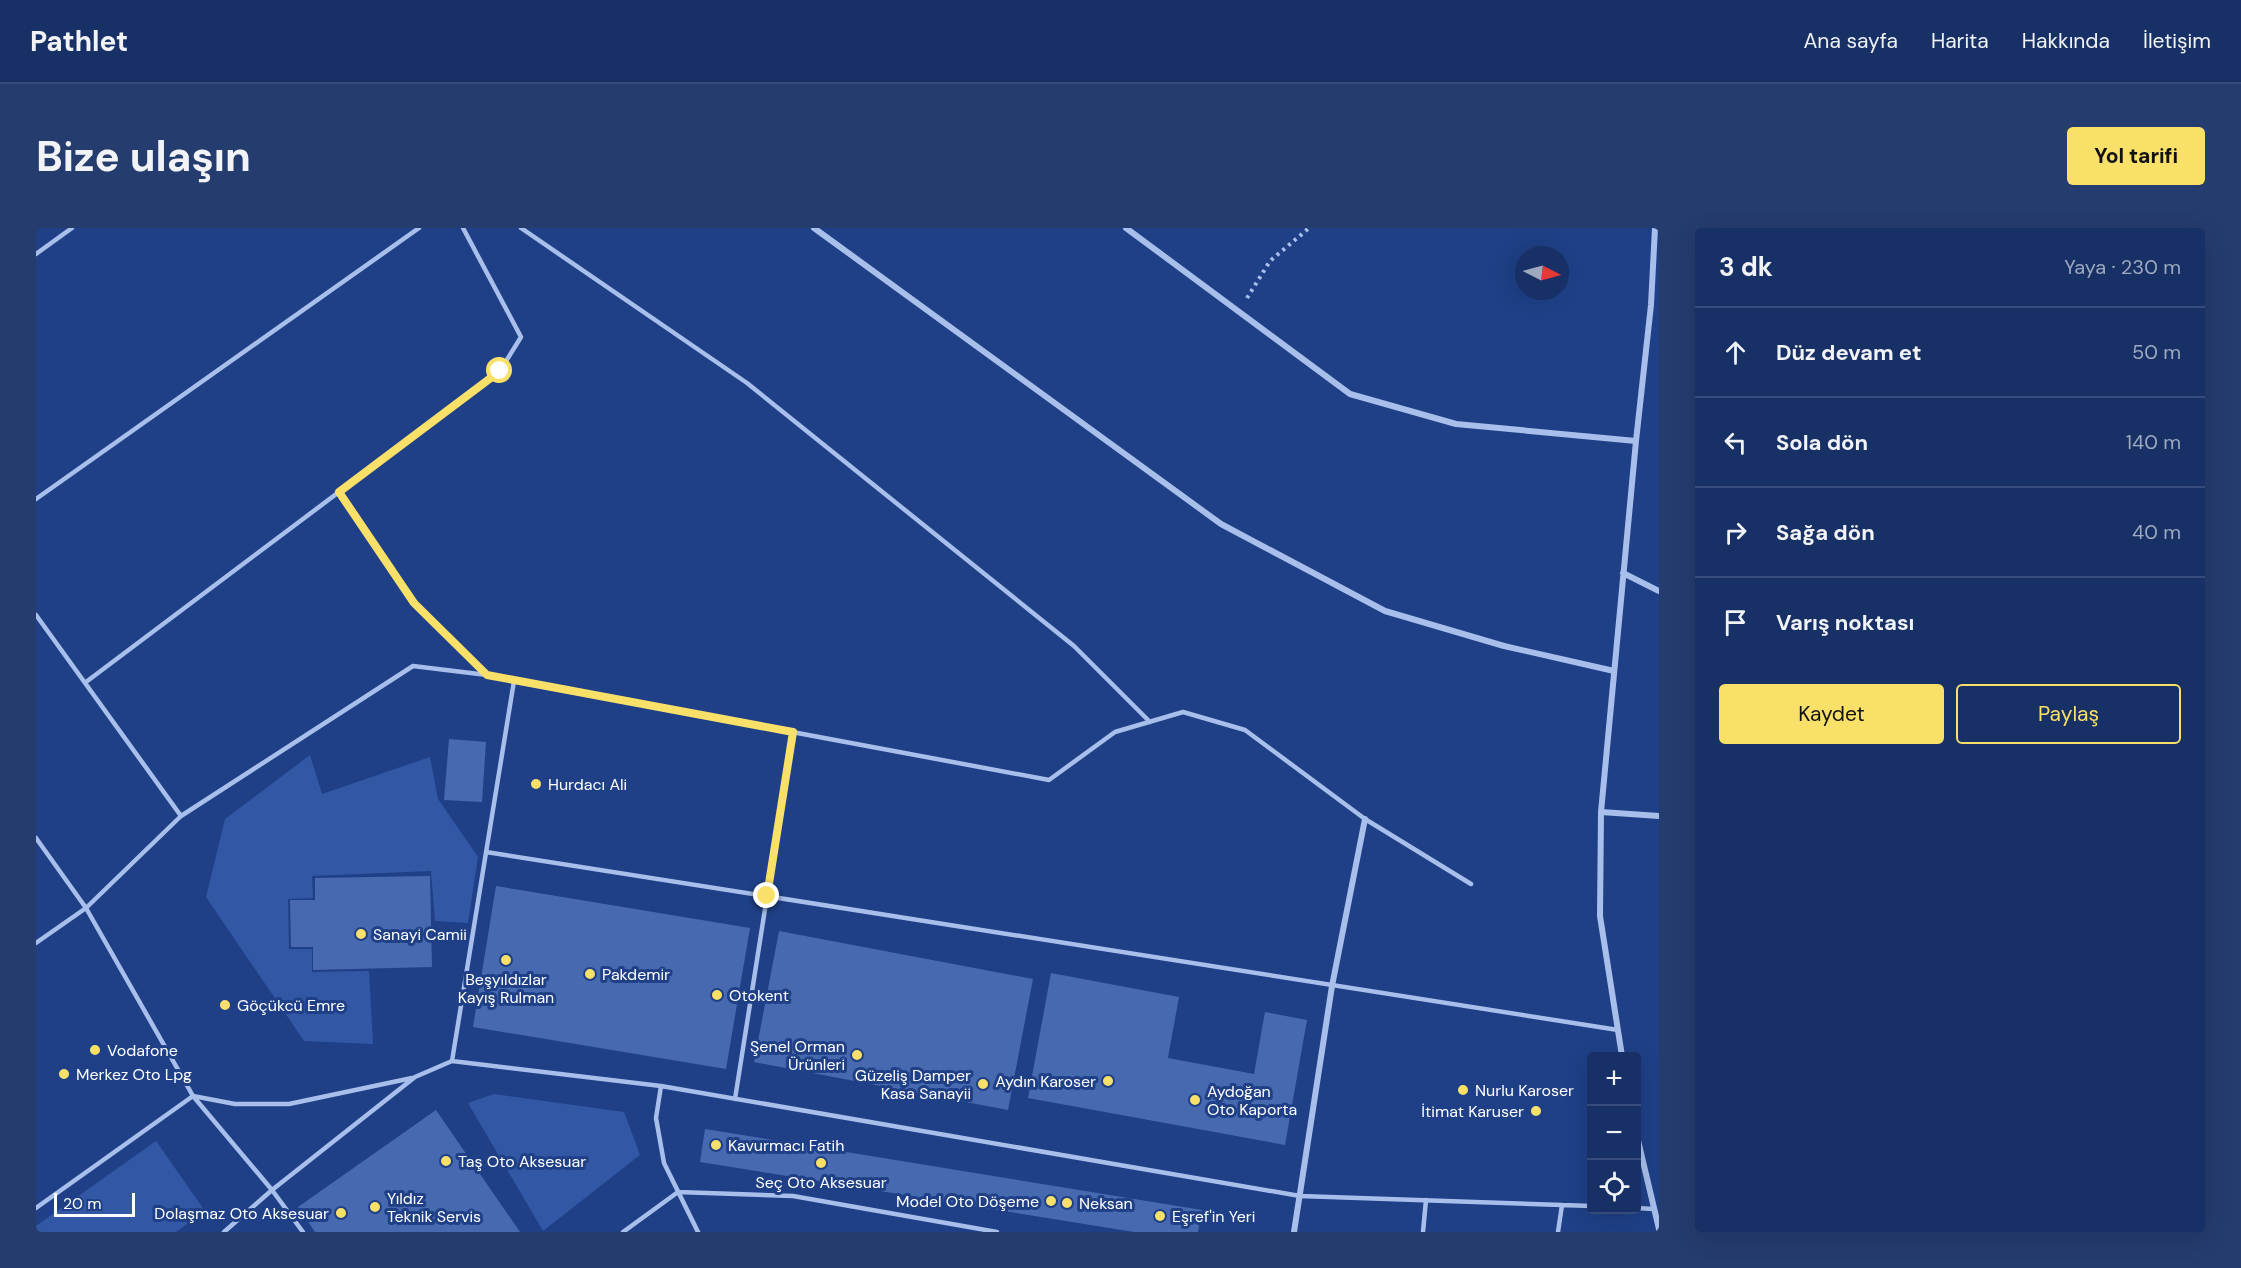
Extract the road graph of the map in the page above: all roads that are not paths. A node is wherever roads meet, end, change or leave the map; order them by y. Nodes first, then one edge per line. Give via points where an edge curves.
1 (72, 228) edge
2 (419, 228) edge
3 (463, 228) edge
4 (521, 228) edge
5 (814, 228) edge
6 (1126, 228) edge
7 (1655, 228) edge
8 (36, 254) edge
9 (1635, 441) junction
10 (339, 492) junction
11 (36, 499) edge
12 (1623, 573) junction
13 (1659, 591) edge
14 (36, 615) edge
15 (1614, 671) junction
16 (487, 675) junction
17 (514, 681) junction
18 (86, 682) junction
19 (1150, 722) junction
20 (793, 732) junction
21 (1600, 812) junction
22 (181, 816) junction
23 (1659, 816) edge
24 (1365, 819) junction
25 (36, 838) edge
26 (486, 852) junction
27 (1471, 884) dead end
28 (767, 896) junction
29 (86, 908) junction
30 (36, 943) edge
31 (1332, 986) junction
32 (1618, 1030) junction
33 (1621, 1052) edge
34 (452, 1061) junction
35 (415, 1077) junction
36 (661, 1086) junction
37 (194, 1095) junction
38 (735, 1099) junction
39 (1641, 1153) edge
40 (272, 1190) junction
41 (678, 1192) junction
42 (1300, 1196) junction
43 (1426, 1200) junction
44 (1562, 1205) junction
45 (1587, 1206) edge
46 (36, 1208) edge
47 (1641, 1208) edge
48 (1654, 1209) junction
49 (1659, 1229) edge
50 (224, 1232) edge
51 (303, 1232) edge
52 (623, 1232) edge
53 (698, 1232) edge
54 (997, 1232) edge
55 (1294, 1232) edge
56 (1423, 1232) edge
57 (1558, 1232) edge

1 - 8 lane
2 - 11 lane
3 - 10 lane via 521,337 500,371
4 - 19 lane via 747,382 1074,646
5 - 15 street via 1221,524 1385,611 1504,646
6 - 9 street via 1350,394 1456,424
7 - 9 street via 1651,305
9 - 12 street
10 - 16 lane via 414,603
10 - 18 lane
12 - 13 street
12 - 15 street
14 - 18 lane
15 - 21 street
16 - 17 lane
16 - 22 lane via 413,666
17 - 20 lane
17 - 26 lane
18 - 22 lane
19 - 20 lane via 1115,732 1049,780
19 - 24 lane via 1183,712 1245,730
20 - 28 lane
21 - 23 street
21 - 32 street via 1600,916
22 - 29 lane
24 - 27 lane
24 - 31 street
25 - 29 lane
26 - 28 lane
26 - 34 lane
28 - 31 lane
28 - 38 lane
29 - 30 lane
29 - 37 lane
31 - 32 lane
31 - 42 street
32 - 33 street
34 - 35 lane
34 - 36 lane
35 - 37 lane via 290,1104 235,1104
35 - 40 lane
36 - 38 lane
36 - 41 lane via 656,1118 664,1163
37 - 40 lane
37 - 46 lane
38 - 42 lane
39 - 48 street
40 - 50 lane
40 - 51 lane
41 - 52 lane
41 - 53 lane
41 - 54 lane via 794,1196
42 - 43 lane
42 - 55 street
43 - 44 lane
43 - 56 lane
44 - 45 lane
44 - 57 lane
47 - 48 lane
48 - 49 street

